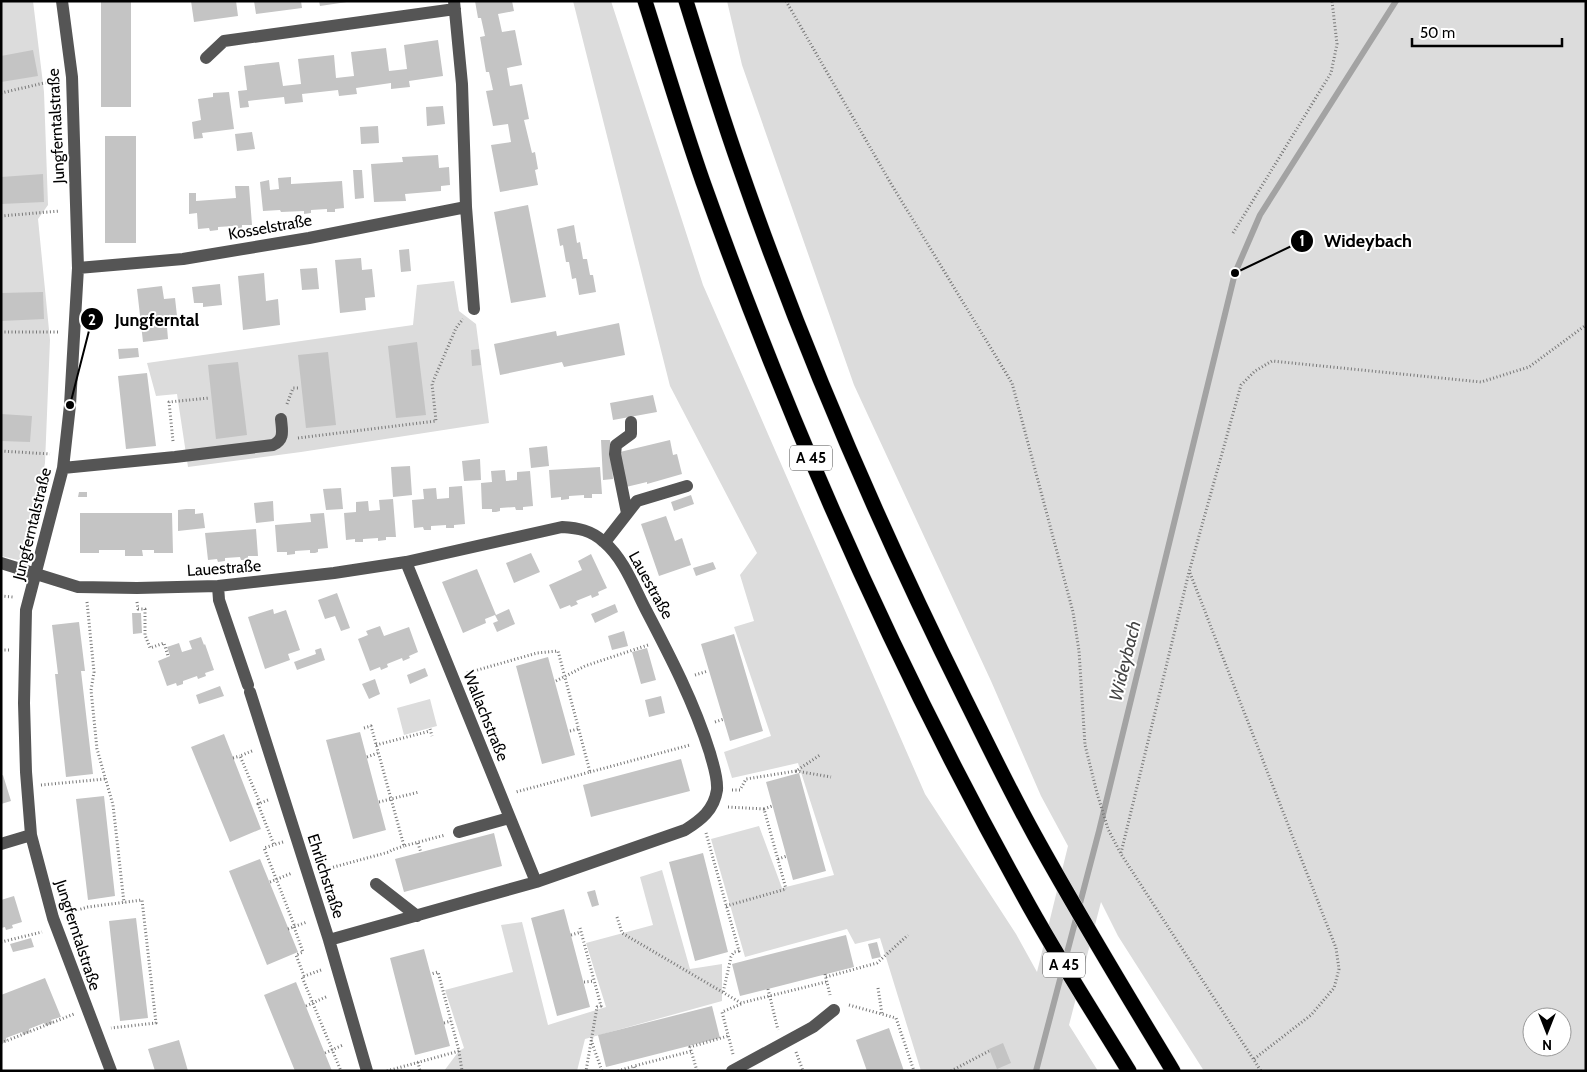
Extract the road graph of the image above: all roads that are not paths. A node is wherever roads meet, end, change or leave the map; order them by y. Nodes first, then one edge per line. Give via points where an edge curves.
1 (62, 1) edge
2 (645, 1) edge
3 (686, 1) edge
4 (454, 5) edge
5 (206, 58) dead end
6 (466, 206) junction
7 (78, 268) junction
8 (474, 309) dead end
9 (281, 419) road end
10 (631, 422) dead end
11 (63, 468) junction
12 (687, 486) dead end
13 (627, 513) junction
14 (605, 542) junction
15 (406, 562) junction
16 (1, 563) edge
17 (36, 574) junction
18 (218, 586) junction
19 (509, 818) junction
20 (459, 832) road end
21 (31, 835) junction
22 (1, 844) edge
23 (536, 882) junction
24 (376, 884) dead end
25 (418, 916) junction
26 (329, 940) junction
27 (834, 1010) road end
28 (734, 1070) edge
29 (111, 1071) edge
30 (367, 1071) edge
31 (1128, 1071) edge
32 (1173, 1071) edge

1 - 7 street, Jungferntalstraße via 72,77
2 - 31 highway, A 45 via 702,180 763,342 880,613 953,765 1023,896
3 - 32 highway, A 45 via 739,166 798,325 912,590 1034,834
4 - 5 street via 224,40
4 - 6 street via 462,84
6 - 7 street, Kosselstraße via 309,238 183,259
6 - 8 street
7 - 11 street, Jungferntalstraße
9 - 11 street via 283,435 273,445
10 - 13 street via 631,434 616,445 615,454
11 - 17 street, Jungferntalstraße
12 - 13 street via 637,501
13 - 14 street
14 - 15 street, Lauestraße via 592,532 562,527
14 - 23 street, Lauestraße via 626,571 682,679 706,741 717,778 717,791 712,806 702,819 685,830
15 - 18 street, Lauestraße
15 - 19 street, Wallachstraße
16 - 17 street, Lauestraße
17 - 18 street, Lauestraße via 78,587
17 - 21 street, Jungferntalstraße via 26,610 24,704
18 - 26 street, Ehrlichstraße via 219,600
19 - 20 street
19 - 23 street, Wallachstraße
21 - 22 street
21 - 29 street, Jungferntalstraße via 54,923
23 - 25 street, Lauestraße
24 - 25 street
25 - 26 street, Lauestraße
26 - 30 street, Ehrlichstraße
27 - 28 street via 813,1027

